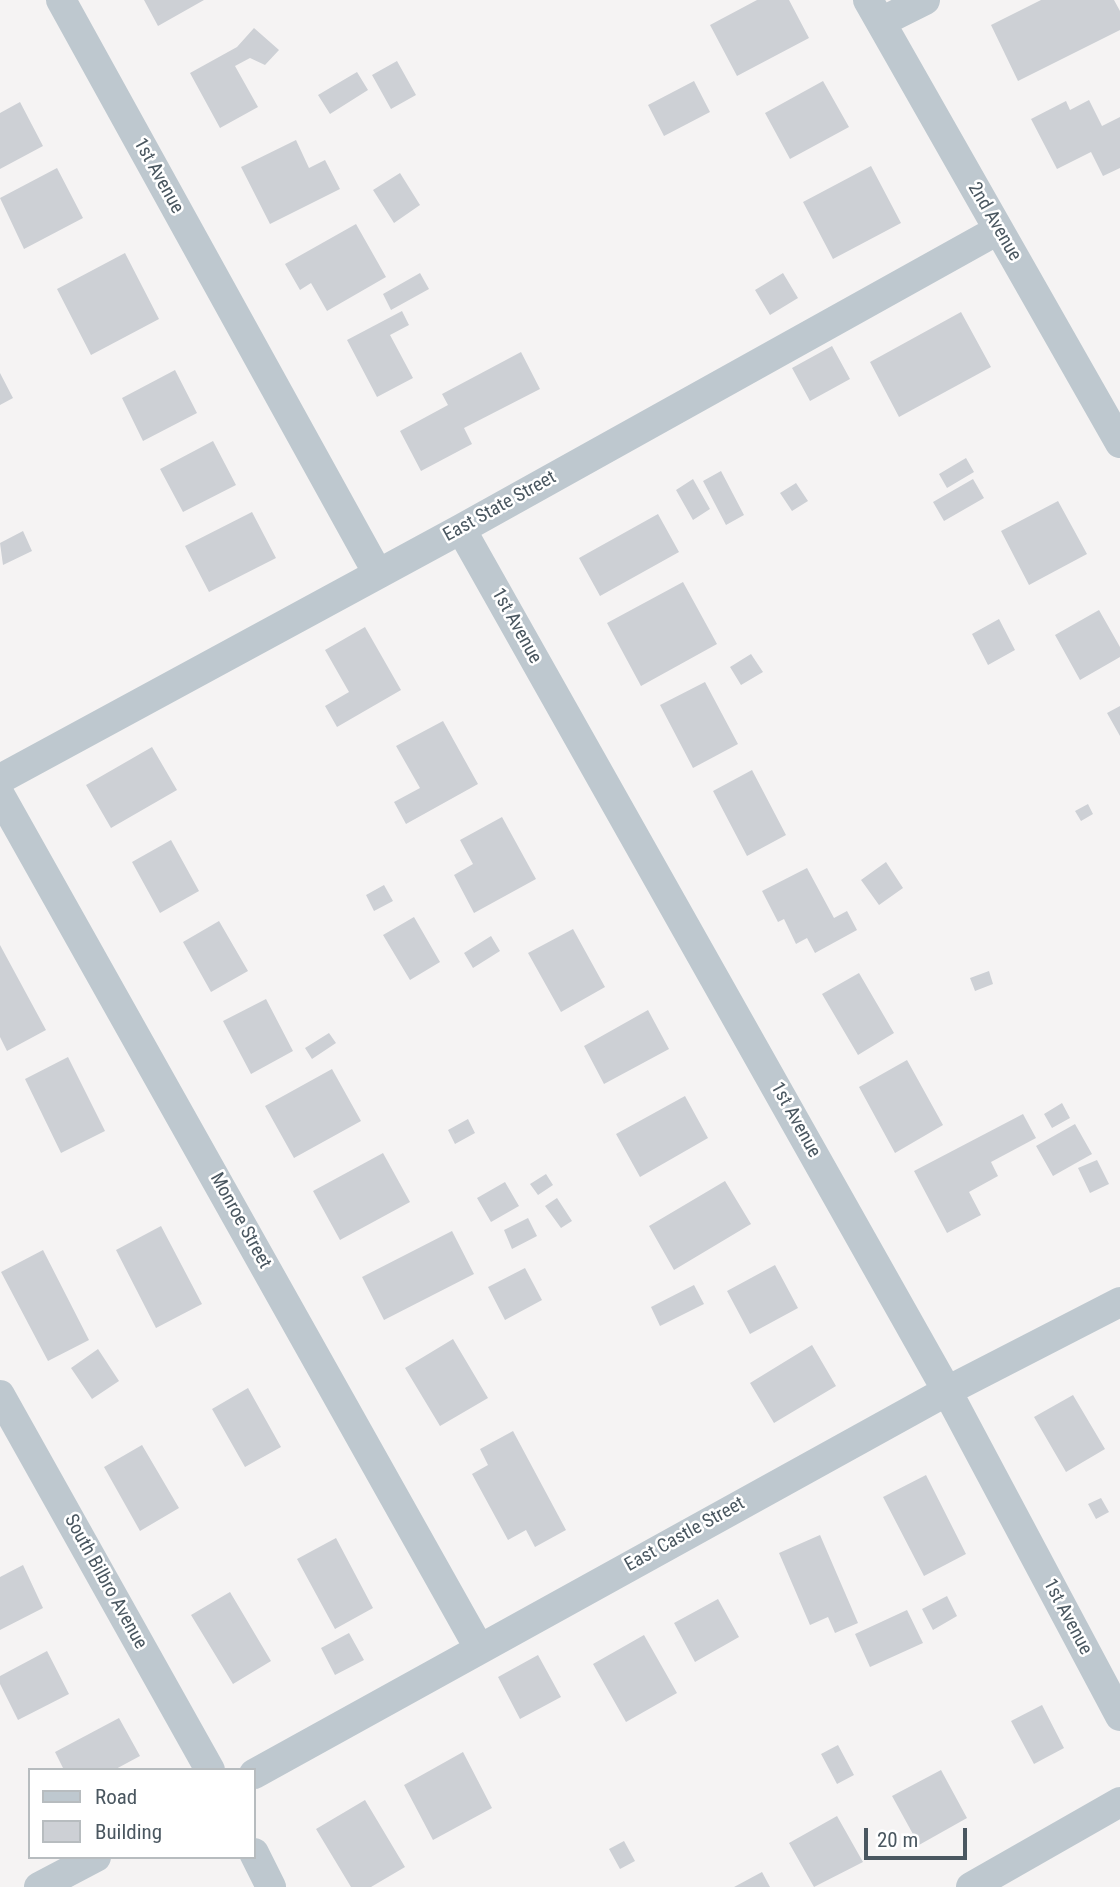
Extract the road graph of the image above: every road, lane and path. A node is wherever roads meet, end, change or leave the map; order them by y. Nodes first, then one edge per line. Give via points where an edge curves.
1 (61, 0) edge
2 (925, 0) edge
3 (875, 11) edge
4 (998, 230) junction
5 (1120, 443) edge
6 (461, 529) junction
7 (377, 572) junction
8 (0, 779) edge
9 (0, 795) edge
10 (1120, 1302) edge
11 (947, 1391) junction
12 (0, 1395) edge
13 (479, 1648) junction
14 (1120, 1716) edge
15 (210, 1768) edge
16 (256, 1773) edge
17 (1120, 1802) edge
18 (256, 1857) edge
19 (92, 1859) edge
20 (39, 1887) edge
21 (271, 1887) edge
22 (971, 1887) edge

1 - 7 street, 1st Avenue
2 - 3 street
3 - 4 street, 2nd Avenue
4 - 5 street, 2nd Avenue
4 - 6 street, East State Street
6 - 7 street, East State Street
6 - 11 street, 1st Avenue
7 - 8 street, East State Street
9 - 13 street, Monroe Street
10 - 11 street, East Castle Street
11 - 13 street, East Castle Street
11 - 14 street, 1st Avenue
12 - 15 street, South Bilbro Avenue
13 - 16 street, East Castle Street
17 - 22 street
18 - 21 street
19 - 20 street

